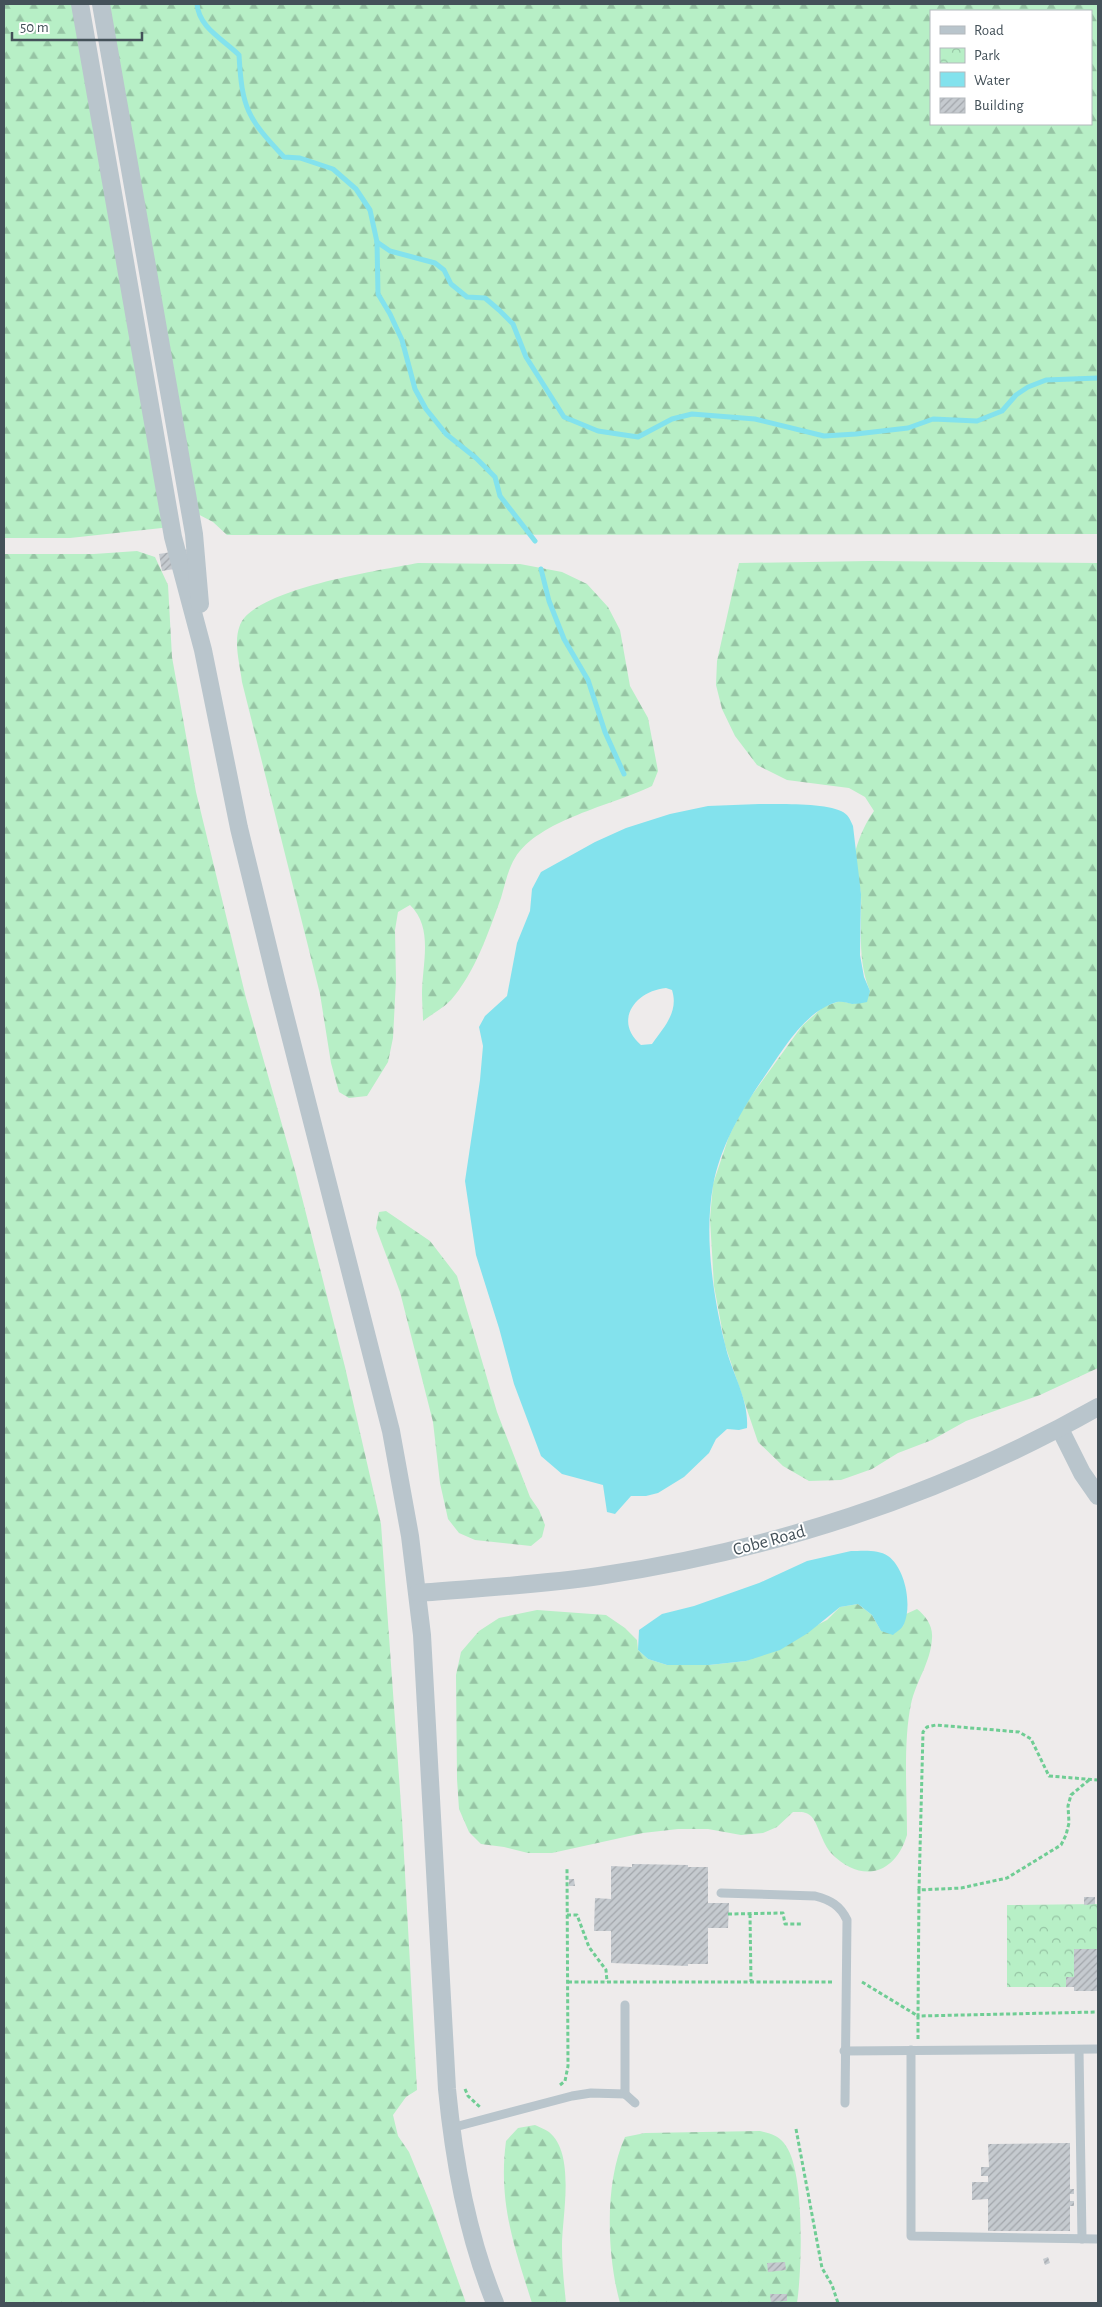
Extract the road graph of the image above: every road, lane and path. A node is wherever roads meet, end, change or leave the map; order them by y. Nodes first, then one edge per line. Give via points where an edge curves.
1 (80, 4) edge
2 (101, 4) edge
3 (179, 512) junction
4 (1098, 1407) edge
5 (1060, 1429) junction
6 (1098, 1496) edge
7 (418, 1593) junction
8 (1088, 1780) junction
9 (1098, 1780) edge
10 (567, 1868) dead end
11 (920, 1890) junction
12 (721, 1893) dead end
13 (567, 1914) junction
14 (728, 1914) dead end
15 (750, 1914) junction
16 (801, 1924) dead end
17 (568, 1982) junction
18 (607, 1982) junction
19 (751, 1982) junction
20 (832, 1982) dead end
21 (862, 1982) dead end
22 (625, 2005) dead end
23 (1098, 2012) edge
24 (918, 2016) junction
25 (1098, 2049) edge
26 (914, 2050) junction
27 (1079, 2050) junction
28 (844, 2051) junction
29 (464, 2087) dead end
30 (554, 2090) dead end
31 (625, 2094) junction
32 (634, 2103) dead end
33 (845, 2103) dead end
34 (487, 2106) dead end
35 (451, 2128) junction
36 (796, 2129) dead end
37 (1098, 2239) edge
38 (1082, 2240) junction
39 (495, 2303) edge
40 (838, 2303) edge

1 - 3 street
2 - 3 street
3 - 7 street via 173,537 203,650 244,847 380,1382 401,1482
4 - 5 street, Cobe Road
5 - 6 street via 1082,1473
5 - 7 street, Cobe Road via 979,1468 919,1491 843,1519 755,1545 598,1576
7 - 35 street
8 - 9 path
8 - 11 path via 1071,1795 1069,1823 1061,1845 1007,1878 961,1888
8 - 11 path via 1049,1776 1031,1739 1019,1732 927,1727 923,1732
10 - 13 path
11 - 24 path
12 - 28 lane via 815,1896 827,1899 843,1911 847,1920
13 - 17 path
13 - 18 path via 577,1915 589,1947 606,1970
14 - 15 path
15 - 16 path via 783,1913 785,1924
15 - 19 path
17 - 18 path
17 - 30 path via 568,2066 565,2081
18 - 19 path
19 - 20 path
21 - 24 path
22 - 31 lane
23 - 24 path
24 - 26 path
25 - 27 lane
26 - 27 lane
26 - 28 lane
26 - 38 lane via 911,2236
27 - 38 lane
28 - 33 lane
29 - 34 path via 479,2107
31 - 32 lane
31 - 35 lane via 572,2096
35 - 39 street via 477,2252
36 - 40 path via 822,2268
37 - 38 lane

